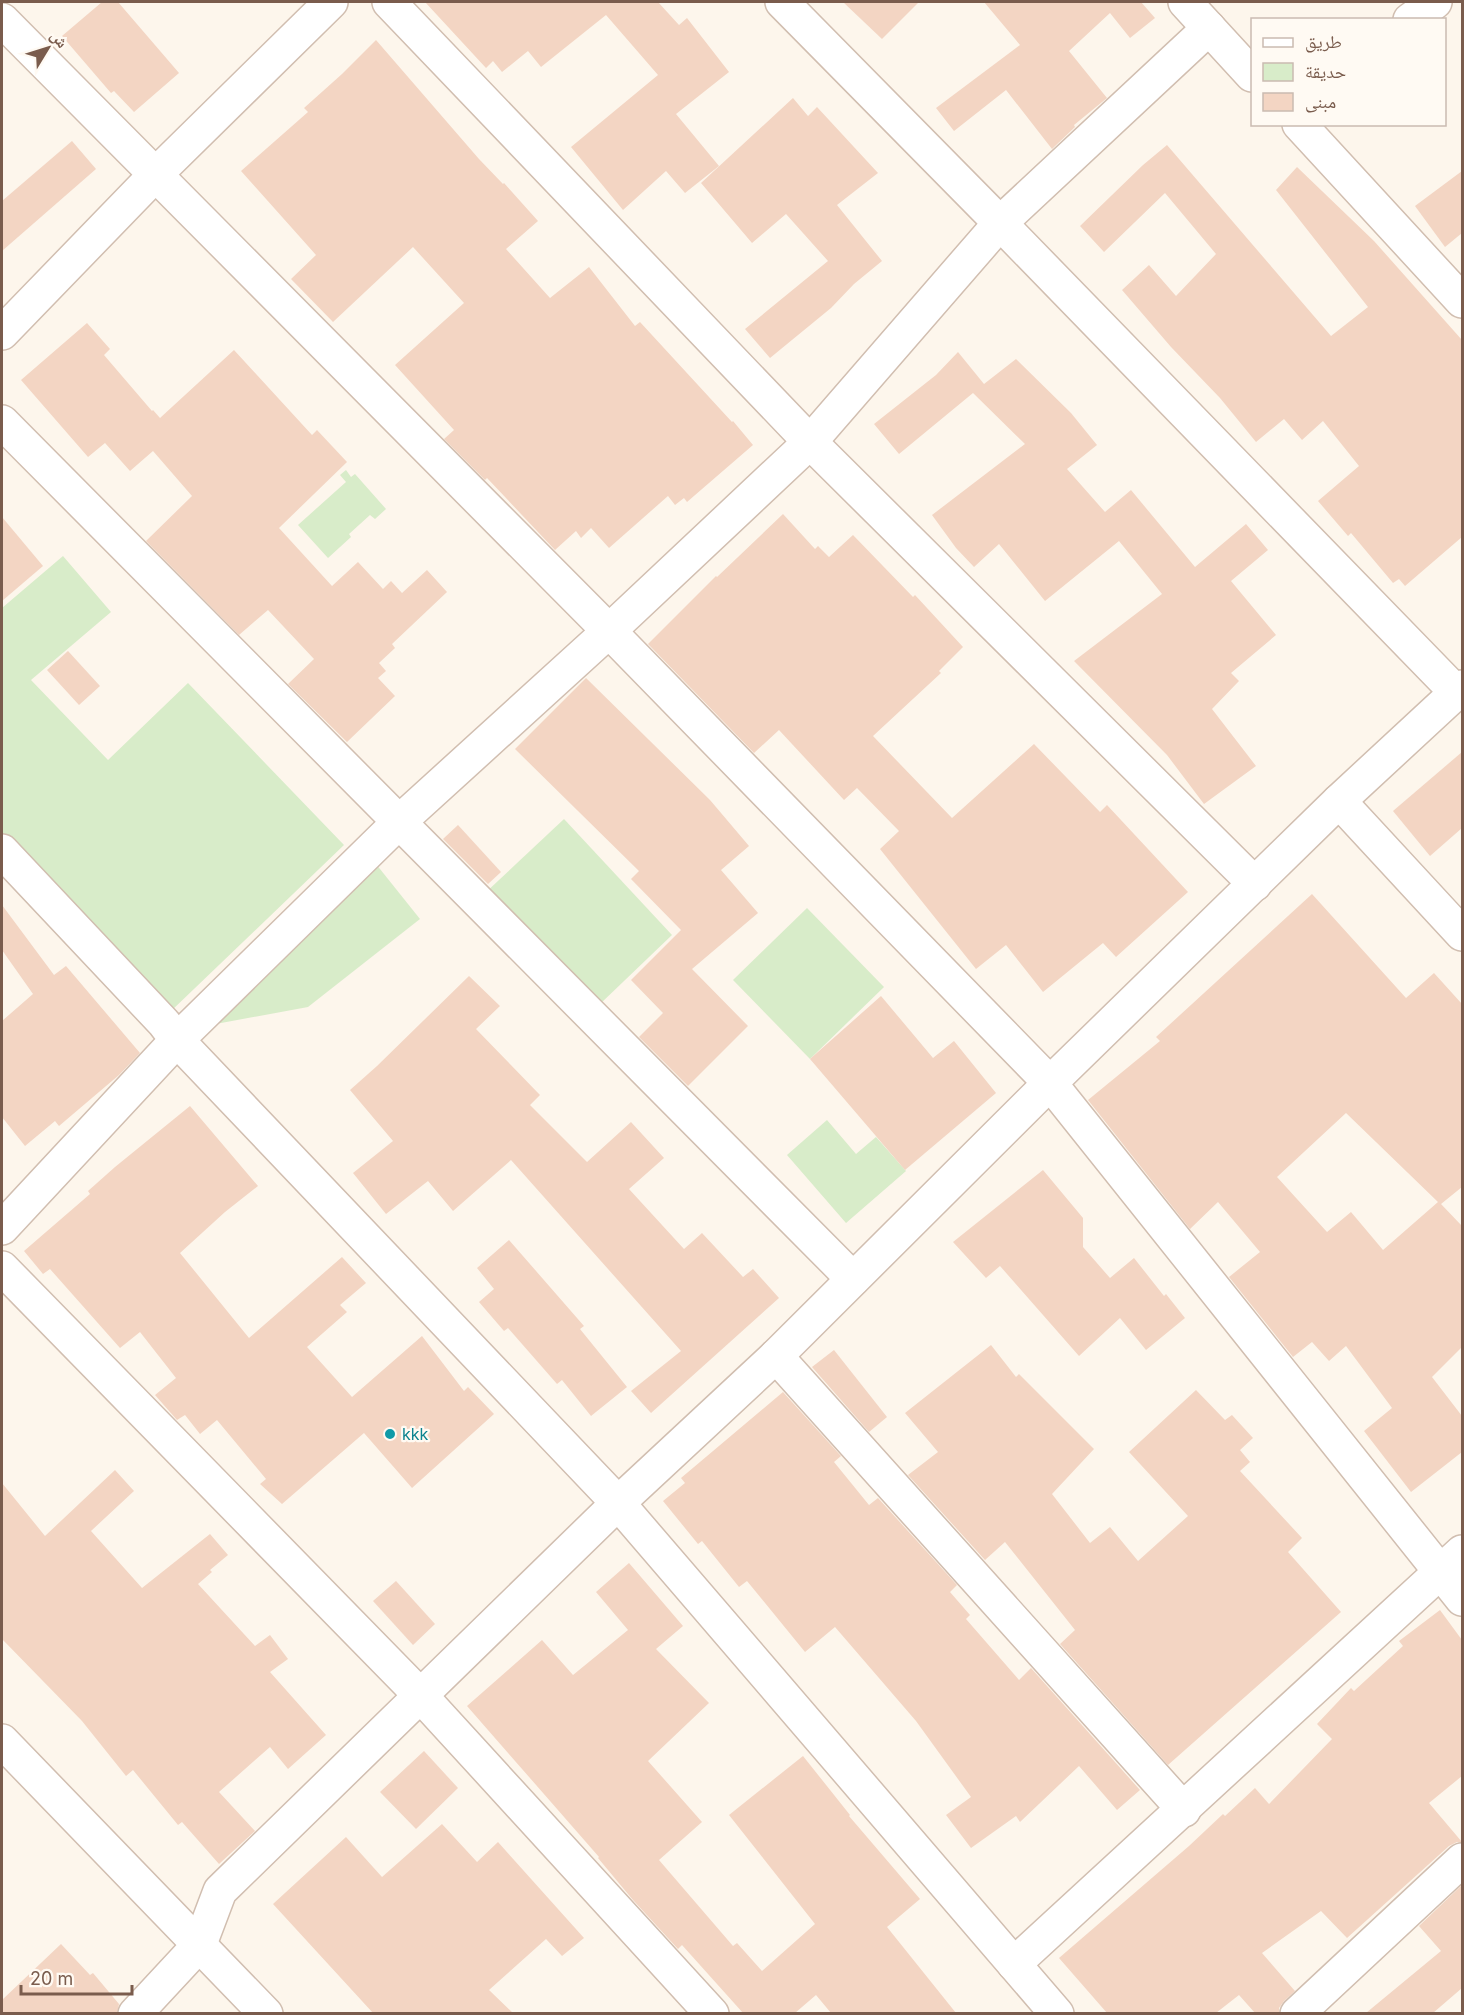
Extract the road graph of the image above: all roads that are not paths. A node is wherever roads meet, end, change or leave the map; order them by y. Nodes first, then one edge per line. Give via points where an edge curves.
1 (331, 2) edge
2 (389, 2) edge
3 (782, 2) edge
4 (1185, 2) edge
5 (1435, 2) edge
6 (1413, 18) edge
7 (2, 20) edge
8 (1209, 28) junction
9 (1251, 74) edge
10 (1301, 126) edge
11 (155, 175) junction
12 (1000, 223) junction
13 (1462, 301) edge
14 (2, 333) edge
15 (2, 422) edge
16 (810, 442) junction
17 (609, 631) junction
18 (1460, 690) edge
19 (1339, 801) junction
20 (399, 822) junction
21 (2, 851) edge
22 (1255, 884) junction
23 (1462, 934) edge
24 (177, 1040) junction
25 (1050, 1083) junction
26 (2, 1228) edge
27 (2, 1268) edge
28 (853, 1279) junction
29 (776, 1356) junction
30 (618, 1503) junction
31 (1451, 1563) edge
32 (1462, 1599) edge
33 (421, 1696) junction
34 (2, 1741) edge
35 (1184, 1810) junction
36 (1462, 1860) edge
37 (200, 1944) junction
38 (1014, 1964) junction
39 (135, 2013) edge
40 (266, 2013) edge
41 (712, 2013) edge
42 (1057, 2013) edge
43 (1297, 2013) edge

1 - 11 street
2 - 16 street
3 - 12 street
4 - 8 street
5 - 6 street
7 - 11 street
8 - 9 street
8 - 12 street
10 - 13 street
11 - 14 street
11 - 17 street
12 - 16 street
12 - 18 street
15 - 20 street
16 - 17 street
16 - 22 street
17 - 20 street
17 - 25 street
18 - 19 street
19 - 22 street
19 - 23 street
20 - 24 street
20 - 28 street
21 - 24 street
22 - 25 street
24 - 26 street
24 - 30 street
25 - 28 street
25 - 31 street
27 - 33 street
28 - 29 street
29 - 30 street
29 - 35 street
30 - 33 street
30 - 38 street
31 - 32 street
31 - 35 street
33 - 37 street via 220,1890
33 - 41 street
34 - 37 street
35 - 38 street
36 - 43 street
37 - 39 street
37 - 40 street
38 - 42 street

